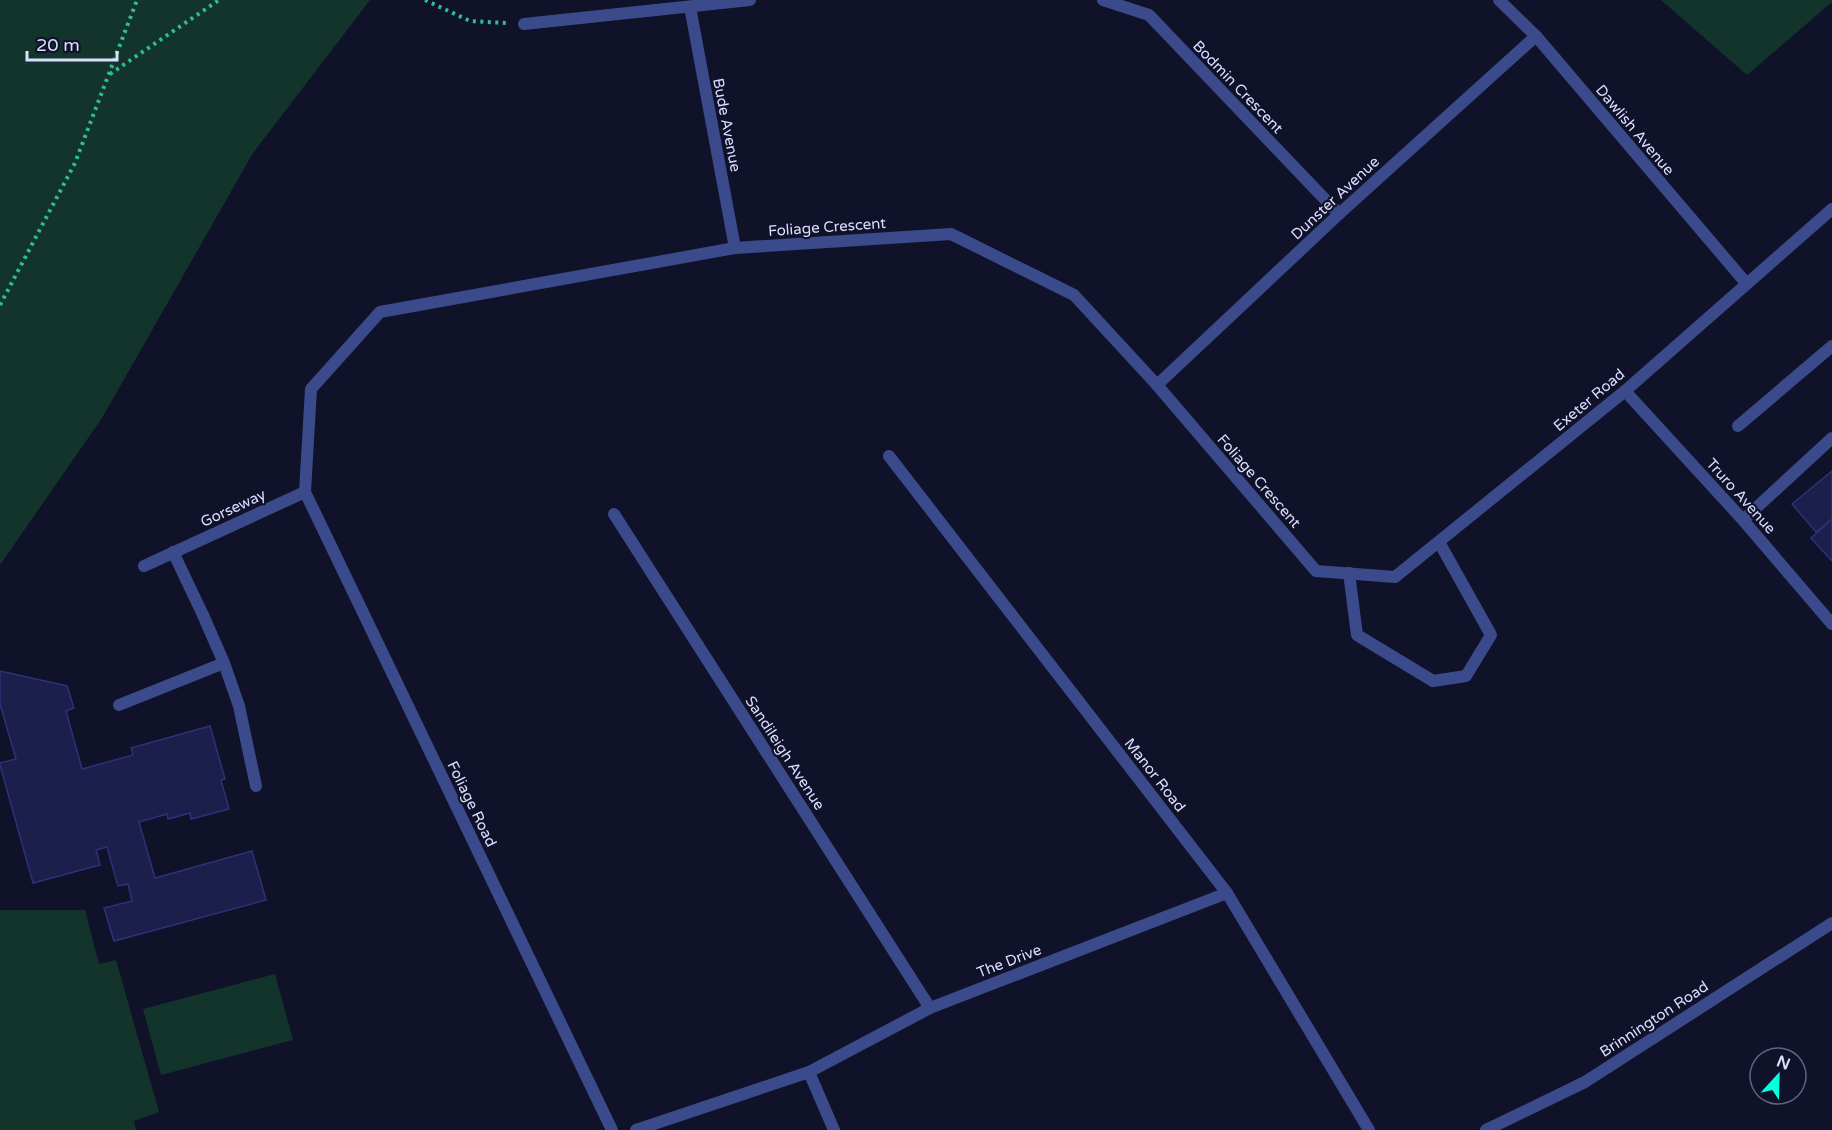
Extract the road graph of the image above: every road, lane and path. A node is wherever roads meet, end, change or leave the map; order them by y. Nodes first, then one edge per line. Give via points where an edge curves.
1 (137, 0) edge
2 (219, 0) edge
3 (425, 0) edge
4 (750, 0) edge
5 (1103, 0) edge
6 (1499, 0) edge
7 (690, 7) junction
8 (524, 24) joint
9 (1536, 36) junction
10 (109, 75) junction
11 (1832, 210) edge
12 (1339, 214) junction
13 (735, 248) junction
14 (1746, 283) junction
15 (0, 304) edge
16 (1832, 346) edge
17 (1157, 385) junction
18 (1625, 391) junction
19 (1738, 426) dead end
20 (1832, 438) edge
21 (889, 456) dead end
22 (304, 492) junction
23 (614, 514) dead end
24 (1743, 520) junction
25 (1439, 542) junction
26 (173, 552) junction
27 (144, 566) dead end
28 (1349, 573) junction
29 (1832, 624) edge
30 (224, 663) junction
31 (119, 705) dead end
32 (256, 786) dead end
33 (1227, 893) junction
34 (1832, 923) edge
35 (930, 1008) junction
36 (809, 1071) junction
37 (612, 1130) edge
38 (636, 1130) edge
39 (834, 1130) edge
40 (1369, 1130) edge
41 (1486, 1130) edge

1 - 10 path
2 - 10 path
3 - 8 path via 470,21
4 - 7 street
5 - 12 street, Bodmin Crescent via 1149,15
6 - 9 street, Dawlish Avenue
7 - 8 street
7 - 13 street, Bude Avenue
9 - 12 street, Dunster Avenue
9 - 14 street, Dawlish Avenue
10 - 15 path via 75,163
11 - 14 street, Exeter Road
12 - 17 street, Dunster Avenue
13 - 17 street, Foliage Crescent via 951,234 1074,295
13 - 22 street, Foliage Crescent via 380,312 311,389
14 - 18 street, Exeter Road
16 - 19 street
17 - 28 street, Foliage Crescent via 1316,571
18 - 24 street, Truro Avenue
18 - 25 street, Exeter Road
20 - 24 street
21 - 33 street, Manor Road
22 - 26 street, Gorseway
22 - 37 street, Foliage Road
23 - 35 street, Sandileigh Avenue
24 - 29 street, Truro Avenue
25 - 28 street, Exeter Road via 1395,577
25 - 28 street via 1491,635 1466,676 1433,681 1356,634
26 - 27 street, Gorseway
26 - 30 street
30 - 31 street
30 - 32 street via 239,706
33 - 35 street, The Drive
33 - 40 street, Manor Road
34 - 41 street, Brinnington Road via 1584,1082
35 - 36 street, The Drive
36 - 38 street
36 - 39 street

